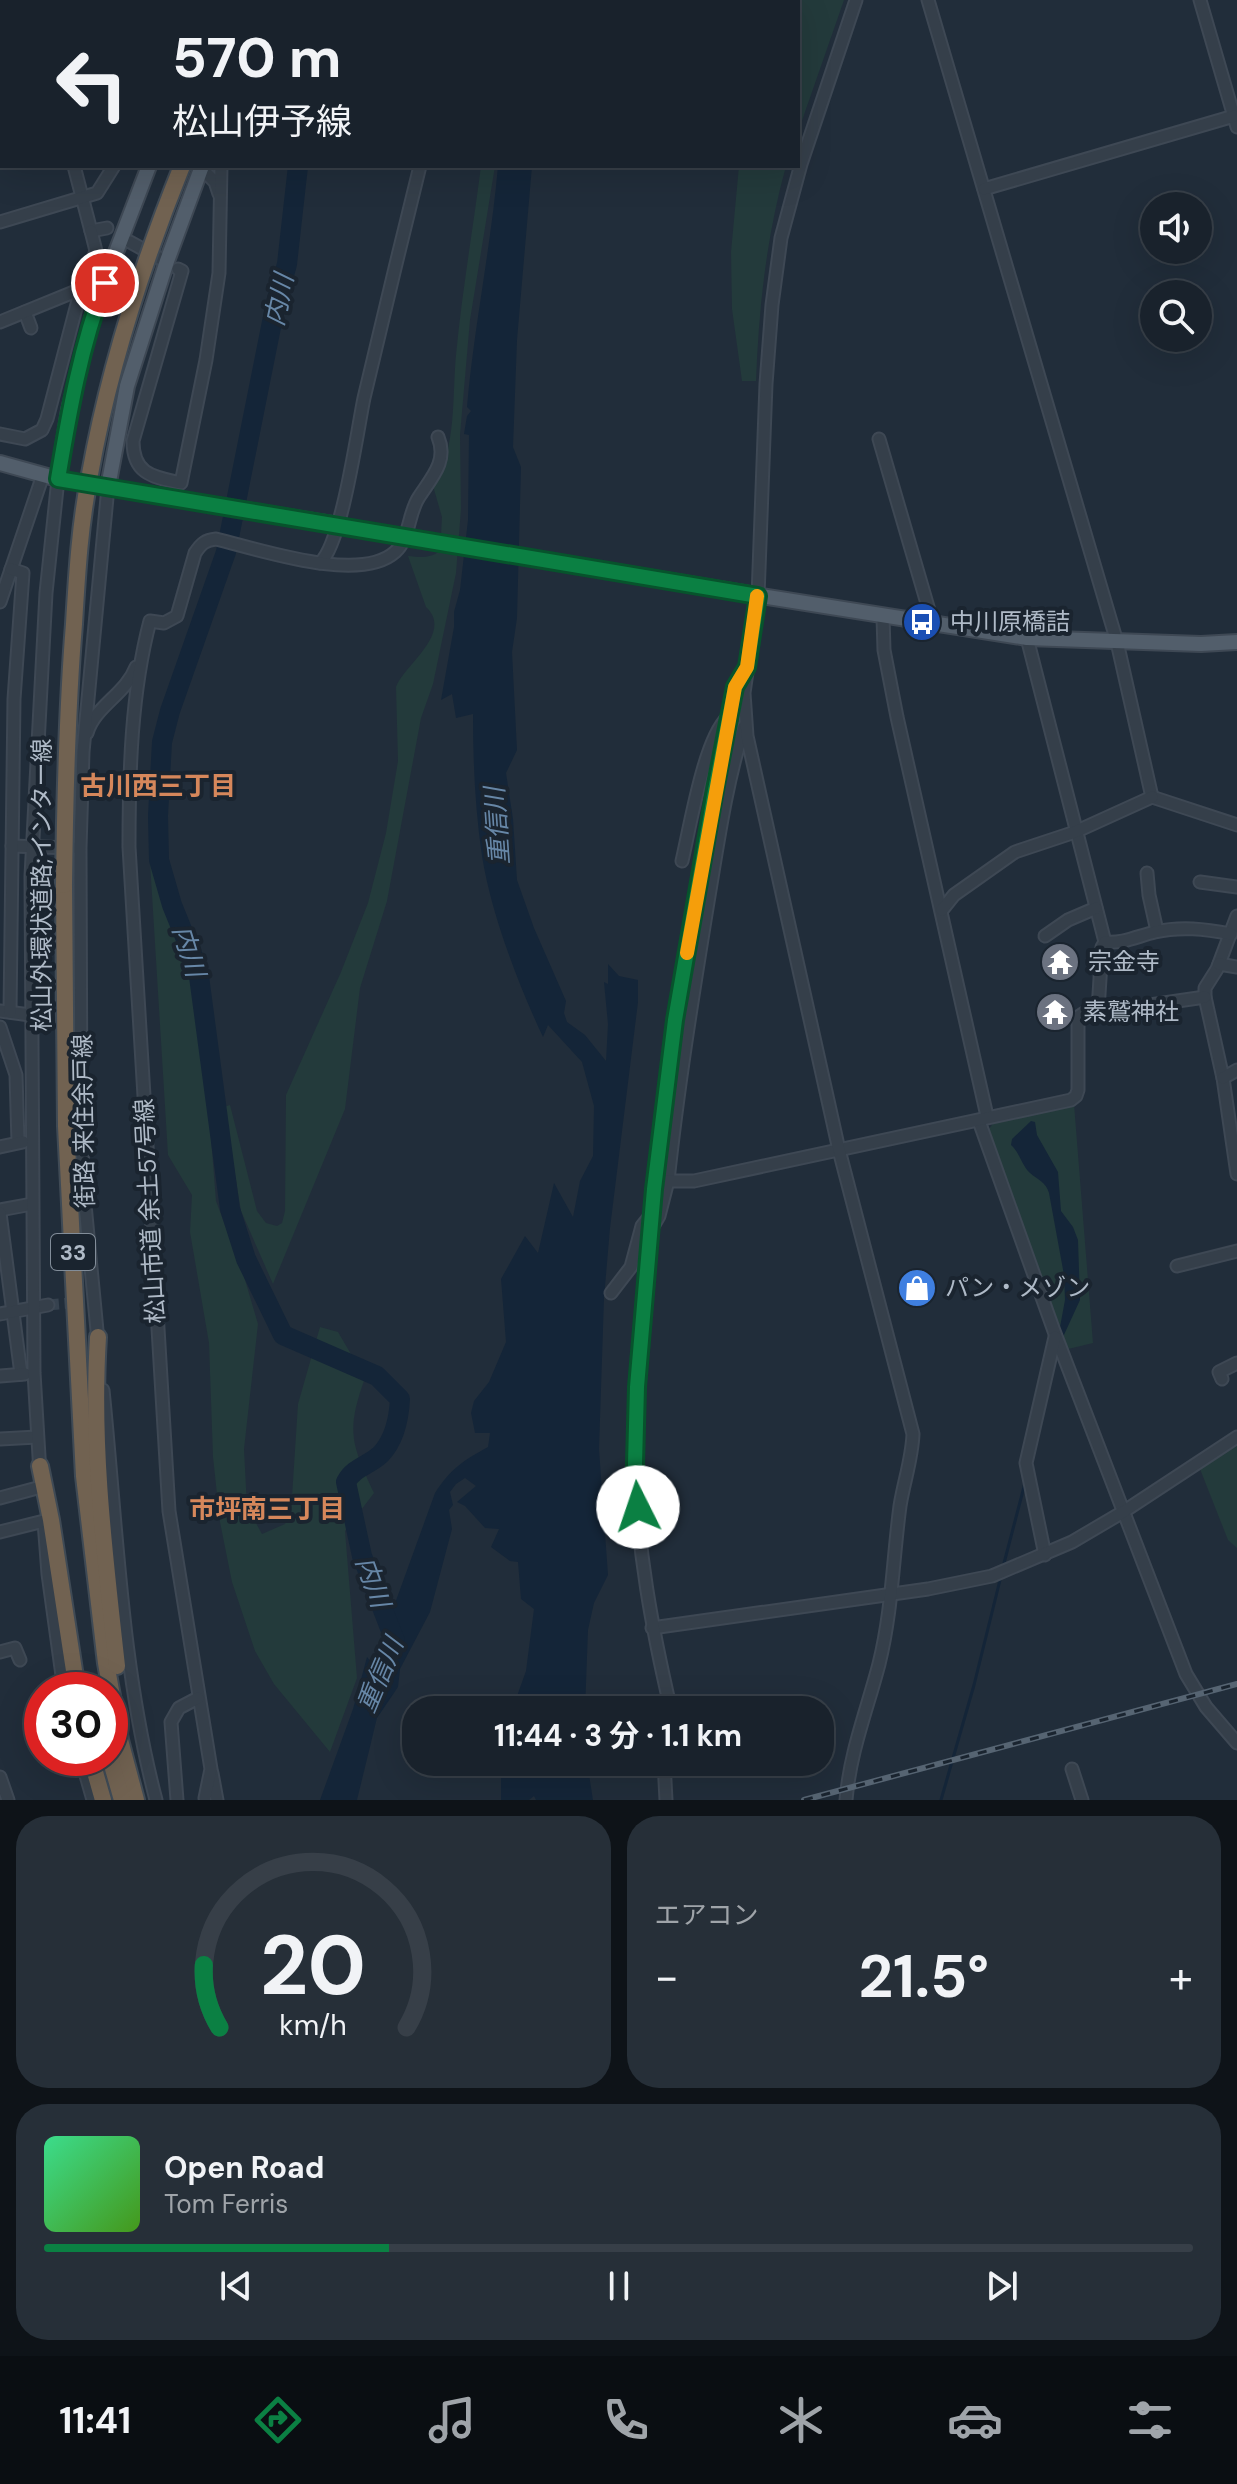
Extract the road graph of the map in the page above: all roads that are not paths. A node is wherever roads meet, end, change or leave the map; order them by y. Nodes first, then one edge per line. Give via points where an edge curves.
1 (856, 0) edge
2 (928, 0) edge
3 (1200, 0) edge
4 (1235, 122) edge
5 (75, 168) edge
6 (113, 168) edge
7 (148, 168) edge
8 (181, 168) edge
9 (200, 168) edge
10 (201, 168) edge
11 (221, 168) edge
12 (420, 168) edge
13 (800, 168) edge
14 (800, 168) edge
15 (984, 189) junction
16 (83, 199) junction
17 (221, 202) junction
18 (0, 222) edge
19 (107, 228) dead end
20 (91, 231) junction
21 (130, 242) dead end
22 (159, 258) dead end
23 (178, 269) dead end
24 (81, 289) junction
25 (25, 312) junction
26 (0, 322) edge
27 (31, 328) dead end
28 (0, 434) edge
29 (438, 437) dead end
30 (879, 439) dead end
31 (0, 463) edge
32 (43, 475) junction
33 (58, 479) junction
34 (108, 487) junction
35 (320, 563) junction
36 (11, 569) junction
37 (754, 595) junction
38 (0, 602) edge
39 (883, 617) junction
40 (933, 624) junction
41 (1027, 638) junction
42 (1117, 642) junction
43 (1237, 642) edge
44 (142, 652) junction
45 (747, 667) junction
46 (729, 716) junction
47 (745, 723) junction
48 (83, 752) junction
49 (1152, 797) junction
50 (1237, 825) edge
51 (1075, 832) junction
52 (12, 846) junction
53 (32, 847) junction
54 (80, 848) junction
55 (682, 861) dead end
56 (6, 867) edge
57 (1147, 873) dead end
58 (1200, 882) dead end
59 (1237, 887) edge
60 (6, 902) edge
61 (1096, 908) junction
62 (942, 910) junction
63 (1237, 916) edge
64 (5, 926) edge
65 (1157, 931) junction
66 (1231, 934) junction
67 (1045, 936) dead end
68 (1105, 942) junction
69 (1219, 964) junction
70 (1237, 967) edge
71 (1205, 997) junction
72 (1098, 1010) junction
73 (5, 1012) edge
74 (30, 1015) junction
75 (0, 1027) edge
76 (1237, 1070) edge
77 (1223, 1078) junction
78 (983, 1118) junction
79 (18, 1142) junction
80 (31, 1142) junction
81 (0, 1147) edge
82 (839, 1150) junction
83 (1237, 1174) edge
84 (668, 1181) junction
85 (32, 1204) junction
86 (0, 1212) edge
87 (651, 1214) junction
88 (650, 1232) junction
89 (1237, 1251) edge
90 (1177, 1266) dead end
91 (611, 1293) dead end
92 (48, 1305) tunnel mouth
93 (35, 1306) junction
94 (6, 1313) edge
95 (1056, 1336) junction
96 (98, 1337) junction
97 (1237, 1363) edge
98 (34, 1373) junction
99 (21, 1374) junction
100 (0, 1376) edge
101 (1222, 1379) dead end
102 (37, 1437) junction
103 (1237, 1437) edge
104 (0, 1439) edge
105 (40, 1466) junction
106 (41, 1487) junction
107 (0, 1498) edge
108 (1123, 1512) junction
109 (44, 1521) junction
110 (0, 1532) edge
111 (1045, 1555) junction
112 (891, 1593) junction
113 (100, 1618) junction
114 (652, 1628) junction
115 (0, 1652) edge
116 (20, 1660) dead end
117 (62, 1672) edge
118 (74, 1672) edge
119 (102, 1672) edge
120 (667, 1695) edge
121 (198, 1698) junction
122 (1237, 1743) edge
123 (1072, 1769) dead end
124 (86, 1776) edge
125 (96, 1776) edge
126 (115, 1776) edge
127 (665, 1776) edge
128 (0, 1777) edge
129 (211, 1799) edge
130 (8, 1800) edge
131 (93, 1800) edge
132 (103, 1800) edge
133 (122, 1800) edge
134 (139, 1800) edge
135 (156, 1800) edge
136 (177, 1800) edge
137 (666, 1800) edge
138 (846, 1800) edge
139 (1082, 1800) edge

1 - 14 street
2 - 15 street
3 - 4 street
4 - 15 street
5 - 16 street
6 - 16 street via 97,193
7 - 33 main road via 95,307
8 - 113 highway, 松山外環状道路;インター線 / 33, bridge via 103,407 76,582 69,696 64,885 67,1140 84,1476
9 - 34 main road via 127,386
10 - 17 street via 215,182
11 - 17 street
12 - 35 street via 341,512
13 - 37 street via 781,238 772,305
15 - 42 street
16 - 18 street
16 - 20 street
17 - 23 street via 217,287 181,483 152,476 133,454 140,412 182,271
19 - 20 street
20 - 24 street via 96,251
21 - 22 street
24 - 25 street
24 - 28 street via 42,430 25,439
25 - 26 street
25 - 27 street
29 - 35 street via 438,469 417,500 393,554 365,565
30 - 40 street
31 - 32 main road
32 - 33 main road
32 - 36 street
33 - 34 main road
33 - 53 street
34 - 37 main road, bridge
34 - 48 street, 街路 来住余戸線
35 - 44 street, 松山市道 余土57号線 via 208,540 195,553 177,616 164,623 150,621
36 - 38 street
36 - 52 street via 23,573
37 - 39 main road
37 - 45 street
39 - 40 main road
39 - 62 street via 897,717
40 - 41 main road
41 - 42 main road
41 - 51 street
42 - 43 main road
42 - 49 street
44 - 48 street via 133,676 89,727
44 - 121 street, 松山市道 余土57号線 via 129,847 169,1511
45 - 46 street via 735,687
45 - 47 street
46 - 55 street via 710,750
46 - 87 street via 675,1020
47 - 82 street
47 - 84 street via 731,769 710,889
48 - 54 street, 街路 来住余戸線
49 - 50 street
49 - 51 street
51 - 61 street
51 - 62 street via 997,862
52 - 53 street
52 - 56 street
53 - 54 street
53 - 74 street
54 - 96 street, 街路 来住余戸線 via 82,1138 89,1302
56 - 60 street
57 - 65 street
58 - 59 street
60 - 64 street
61 - 67 street
61 - 68 street
62 - 78 street
63 - 66 street
64 - 73 street
65 - 66 street via 1199,928
65 - 68 street
66 - 69 street
68 - 72 street
69 - 70 street
69 - 71 street
71 - 72 street via 1133,1012
71 - 77 street
72 - 78 street via 1082,1013 1076,1022 1076,1096
73 - 74 street
74 - 80 street
75 - 79 street via 16,1075
76 - 77 street
77 - 83 street
78 - 82 street
78 - 95 street
79 - 80 street
79 - 81 street
80 - 85 street
82 - 84 street via 694,1181
82 - 112 street via 913,1434
84 - 88 street
85 - 86 street
85 - 93 street
86 - 94 street
87 - 88 street
87 - 91 street via 642,1226 631,1267
88 - 114 street via 635,1464
89 - 90 street
92 - 93 street
93 - 94 street
93 - 98 street
94 - 99 street
95 - 108 street
95 - 111 street via 1026,1463
96 - 134 highway via 95,1430 100,1515
96 - 135 street, 街路 来住余戸線 via 137,1711
97 - 101 street via 1219,1372
98 - 99 street
98 - 102 street
99 - 100 street
102 - 104 street
102 - 105 street
103 - 108 street
105 - 106 street
105 - 118 highway
106 - 107 street
106 - 109 street
108 - 111 street
108 - 122 street via 1191,1685
109 - 110 street
109 - 117 street
111 - 112 street via 992,1576
112 - 114 street
112 - 138 street
113 - 119 highway, 松山外環状道路;インター線 / 33
113 - 134 highway, 松山外環状道路;インター線 / 33 via 120,1740
114 - 120 street
115 - 116 street via 15,1648
121 - 129 street, 松山市道 余土57号線
121 - 136 street via 179,1708 171,1722
123 - 139 street
124 - 131 street
125 - 132 highway
126 - 133 highway
127 - 137 street
128 - 130 street

